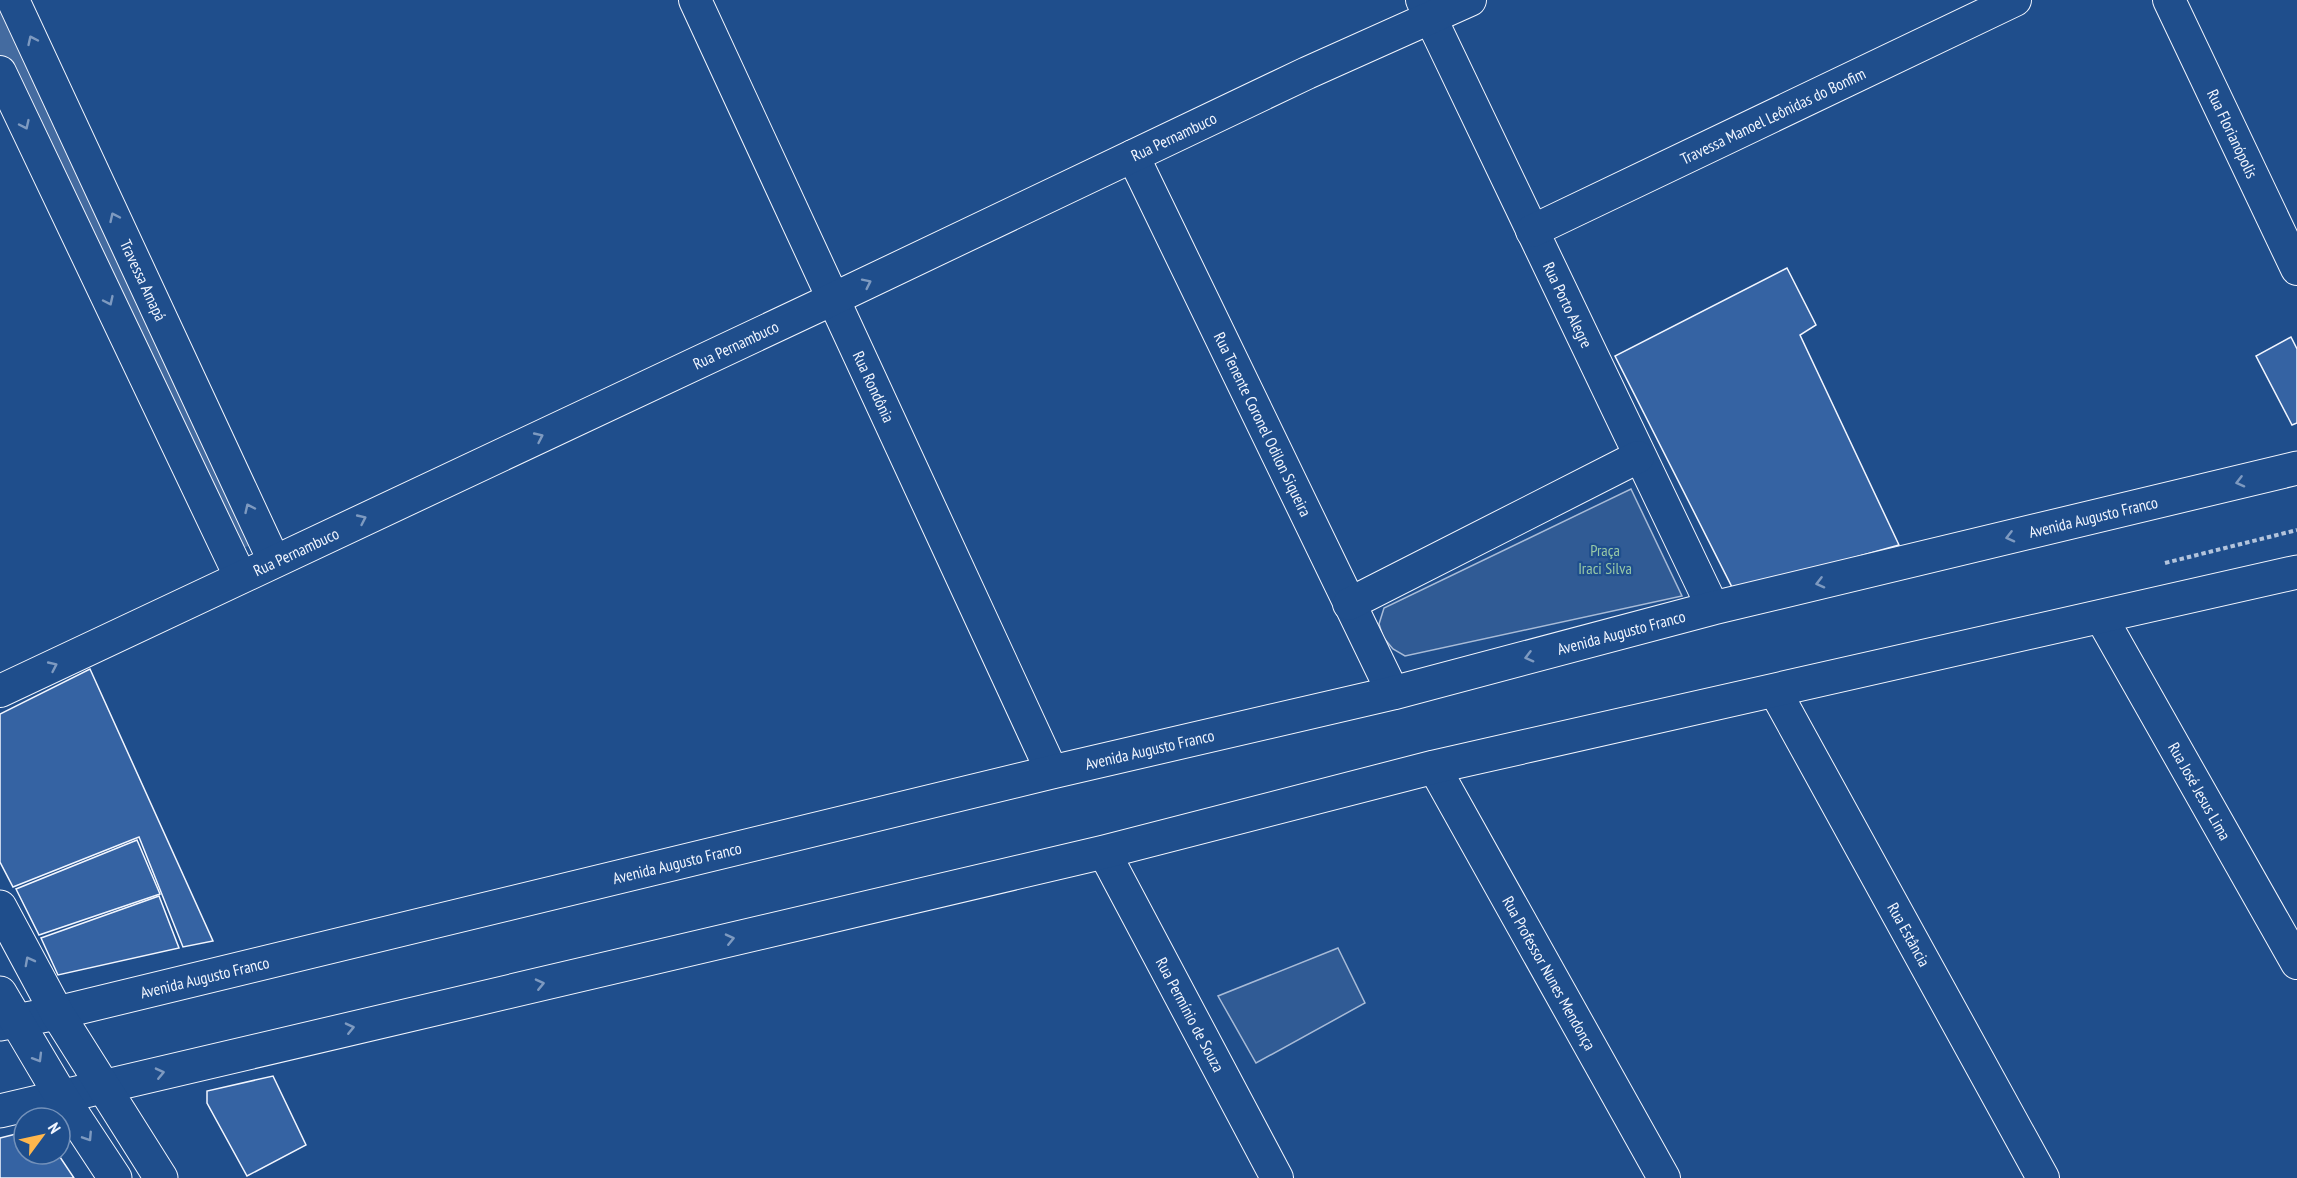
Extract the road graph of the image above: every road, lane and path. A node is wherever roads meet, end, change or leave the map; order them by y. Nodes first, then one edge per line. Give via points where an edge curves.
1 (13, 0) edge
2 (695, 0) edge
3 (1470, 0) edge
4 (2015, 0) edge
5 (2169, 0) edge
6 (1427, 9) edge
7 (0, 72) edge
8 (1133, 156) junction
9 (1532, 231) junction
10 (2297, 269) edge
11 (833, 299) junction
12 (1638, 457) junction
13 (2297, 468) edge
14 (274, 561) junction
15 (2297, 572) edge
16 (240, 576) junction
17 (1349, 604) junction
18 (1713, 608) junction
19 (2101, 617) junction
20 (0, 691) edge
21 (1775, 691) junction
22 (1394, 693) junction
23 (1434, 767) junction
24 (1052, 772) junction
25 (1104, 852) junction
26 (0, 907) edge
27 (2297, 963) edge
28 (0, 993) edge
29 (57, 1013) junction
30 (8, 1022) edge
31 (103, 1086) junction
32 (61, 1096) junction
33 (0, 1111) edge
34 (115, 1178) edge
35 (161, 1178) edge
36 (1277, 1178) edge
37 (1664, 1178) edge
38 (2043, 1178) edge

14 -> 1 street, Travessa Amapá
2 - 11 street, Rua Rondônia
3 - 6 street, Rua Pernambuco
4 - 9 street, Travessa Manoel Leônidas do Bonfim
5 - 10 street, Rua Florianópolis
6 - 8 street, Rua Pernambuco via 1307,73
6 - 9 street, Rua Porto Alegre
7 -> 16 street
11 -> 8 street, Rua Pernambuco
8 - 17 street, Rua Tenente Coronel Odilon Siqueira
9 - 12 street, Rua Porto Alegre
14 -> 11 street, Rua Pernambuco
11 - 24 street, Rua Rondônia
12 - 17 street
12 - 18 street, Rua Porto Alegre
13 -> 18 main road, Avenida Augusto Franco
14 - 16 street, Rua Pernambuco
15 - 19 main road
20 -> 16 street, Rua Pernambuco
17 - 22 street, Rua Tenente Coronel Odilon Siqueira
18 -> 22 main road, Avenida Augusto Franco
19 - 21 main road
19 - 27 street, Rua José Jesus Lima
21 - 23 main road
21 - 38 street, Rua Estância
22 - 24 main road, Avenida Augusto Franco
23 - 25 main road
23 - 37 street, Rua Professor Nunes Mendonça
24 - 29 main road, Avenida Augusto Franco
31 -> 25 main road
25 - 36 street, Rua Permínio de Souza
29 -> 26 main road
28 - 30 main road
29 - 30 main road, Avenida Augusto Franco
29 - 31 main road
30 -> 32 main road
31 - 32 main road
31 - 35 main road
32 - 33 main road
32 -> 34 main road

